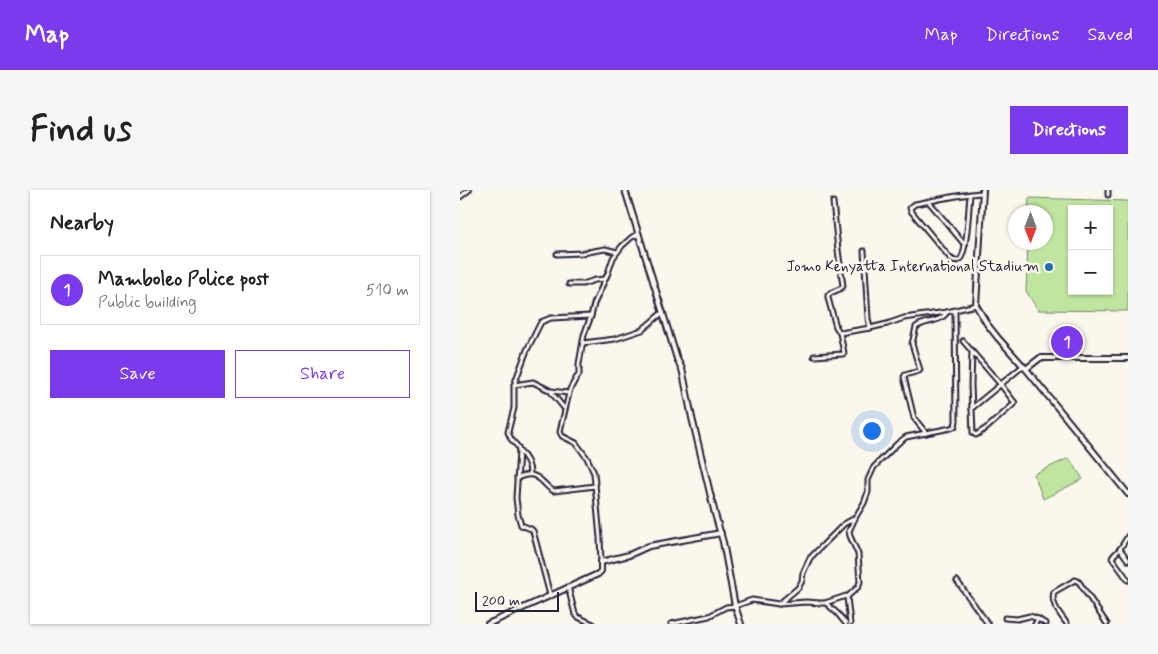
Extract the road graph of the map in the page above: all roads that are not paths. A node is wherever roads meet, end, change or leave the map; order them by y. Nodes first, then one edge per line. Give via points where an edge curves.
1 (469, 190) edge
2 (625, 190) edge
3 (983, 191) edge
4 (970, 194) junction
5 (460, 196) edge
6 (833, 202) dead end
7 (929, 202) junction
8 (639, 233) junction
9 (965, 246) junction
10 (864, 251) dead end
11 (616, 252) junction
12 (557, 254) dead end
13 (605, 279) junction
14 (569, 284) dead end
15 (976, 305) junction
16 (954, 311) junction
17 (663, 312) junction
18 (947, 312) junction
19 (591, 316) junction
20 (870, 328) junction
21 (840, 333) junction
22 (963, 340) dead end
23 (583, 343) junction
24 (972, 351) junction
25 (814, 356) dead end
26 (1128, 358) edge
27 (1024, 368) junction
28 (514, 385) junction
29 (1001, 385) junction
30 (551, 391) junction
31 (568, 393) junction
32 (564, 408) junction
33 (972, 408) junction
34 (927, 433) junction
35 (519, 451) junction
36 (530, 474) junction
37 (517, 478) junction
38 (596, 486) junction
39 (1128, 494) edge
40 (855, 518) junction
41 (721, 533) junction
42 (1128, 536) edge
43 (1120, 549) junction
44 (1128, 560) edge
45 (601, 562) junction
46 (1128, 580) edge
47 (957, 581) dead end
48 (568, 588) junction
49 (550, 595) junction
50 (847, 597) junction
51 (825, 603) junction
52 (779, 604) junction
53 (735, 606) junction
54 (1005, 618) dead end
55 (1038, 619) junction
56 (488, 624) edge
57 (593, 624) edge
58 (672, 624) edge
59 (741, 624) edge
60 (846, 624) edge
61 (850, 624) edge
62 (988, 624) edge
63 (1035, 624) edge
64 (1046, 624) edge
65 (1067, 624) edge
66 (1107, 624) edge

1 - 5 street
2 - 8 street
3 - 4 street
3 - 15 street
4 - 7 street
4 - 9 street
6 - 21 street via 843,286 831,292 828,298
7 - 9 street
7 - 9 street via 912,206 911,211 951,259 962,258
8 - 11 street
8 - 17 street
10 - 20 street
11 - 12 street
11 - 13 street
13 - 14 street
13 - 19 street
15 - 16 street
15 - 27 street via 987,324
16 - 18 street
16 - 34 street via 956,424 954,428
17 - 23 street via 642,330 615,339
17 - 41 street via 682,369
18 - 20 street via 904,318
18 - 34 street via 943,318 916,327 912,344 920,370 904,377 914,418
19 - 23 street
19 - 28 street via 551,318 541,322
20 - 21 street
21 - 25 street via 844,354
22 - 24 street
23 - 31 street via 579,375
24 - 29 street
24 - 33 street
26 - 27 street via 1040,358
27 - 29 street
27 - 39 street
28 - 30 street via 533,382
28 - 35 street via 514,408 508,432
29 - 33 street
29 - 33 street via 1015,404 976,435
30 - 31 street
30 - 32 street
31 - 32 street
32 - 38 street via 561,434 576,443 587,458
34 - 40 street via 901,440 874,467 864,503
35 - 36 street via 529,465
35 - 37 street
36 - 37 street
36 - 38 street via 550,490
37 - 49 street via 518,516 521,525 533,531
38 - 45 street
40 - 50 street via 849,531 858,554 860,584
40 - 52 street via 844,524 810,558 798,588
41 - 45 street via 649,546
41 - 53 street
42 - 43 street
43 - 44 street
43 - 46 street via 1112,558
45 - 48 street via 600,573
47 - 62 street
48 - 49 street
48 - 57 street via 575,614
49 - 56 street
50 - 51 street
50 - 61 street
51 - 52 street
51 - 60 street
52 - 53 street via 752,600
53 - 58 street
53 - 59 street
54 - 55 street via 1030,616
55 - 63 street
55 - 64 street
65 - 66 street via 1053,596 1054,592 1075,580

